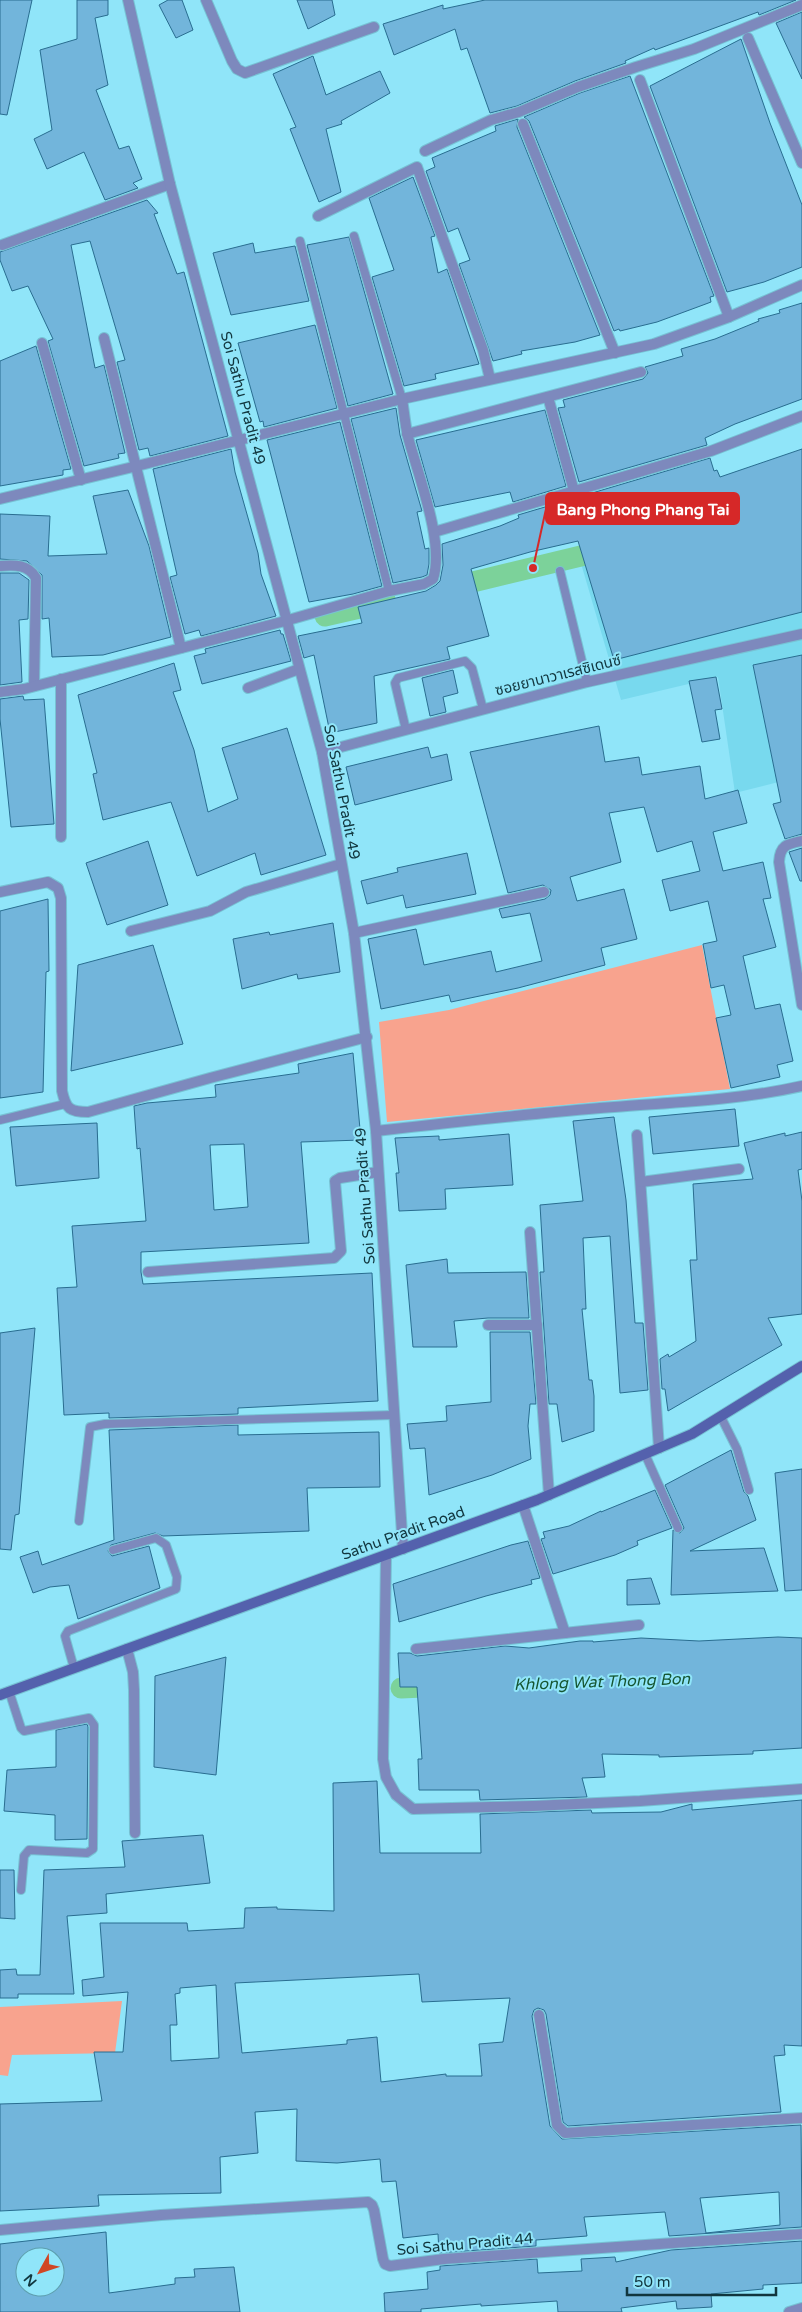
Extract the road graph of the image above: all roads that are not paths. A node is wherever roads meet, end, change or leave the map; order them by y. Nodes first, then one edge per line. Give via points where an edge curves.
1 (128, 0) edge
2 (206, 0) edge
3 (802, 5) edge
4 (374, 27) dead end
5 (748, 38) dead end
6 (640, 80) dead end
7 (523, 124) dead end
8 (425, 151) dead end
9 (802, 162) edge
10 (170, 184) junction
11 (318, 216) dead end
12 (354, 236) dead end
13 (300, 241) dead end
14 (2, 245) dead end
15 (802, 285) edge
16 (729, 317) junction
17 (104, 338) dead end
18 (42, 344) dead end
19 (615, 353) junction
20 (641, 372) dead end
21 (490, 379) junction
22 (548, 397) junction
23 (402, 399) junction
24 (345, 413) junction
25 (802, 416) edge
26 (408, 434) junction
27 (238, 440) junction
28 (137, 466) junction
29 (81, 480) junction
30 (574, 492) junction
31 (0, 499) edge
32 (434, 532) junction
33 (0, 566) edge
34 (560, 571) dead end
35 (389, 591) junction
36 (285, 621) junction
37 (802, 634) edge
38 (181, 648) junction
39 (299, 669) junction
40 (61, 679) junction
41 (587, 682) junction
42 (34, 686) junction
43 (248, 688) dead end
44 (0, 692) edge
45 (483, 709) junction
46 (406, 730) junction
47 (322, 752) junction
48 (61, 837) dead end
49 (802, 841) edge
50 (341, 864) junction
51 (0, 892) edge
52 (544, 892) dead end
53 (131, 932) dead end
54 (354, 934) junction
55 (802, 1005) edge
56 (367, 1037) junction
57 (802, 1086) edge
58 (65, 1104) junction
59 (0, 1120) edge
60 (376, 1131) junction
61 (638, 1135) dead end
62 (739, 1169) dead end
63 (378, 1172) junction
64 (641, 1182) junction
65 (530, 1232) dead end
66 (148, 1272) dead end
67 (488, 1325) dead end
68 (537, 1325) junction
69 (802, 1366) edge
70 (393, 1415) junction
71 (721, 1417) junction
72 (659, 1448) junction
73 (646, 1454) junction
74 (749, 1490) dead end
75 (549, 1495) junction
76 (523, 1505) junction
77 (79, 1521) dead end
78 (678, 1528) dead end
79 (403, 1549) junction
80 (113, 1550) dead end
81 (386, 1556) junction
82 (639, 1625) dead end
83 (565, 1633) junction
84 (127, 1649) junction
85 (416, 1649) dead end
86 (74, 1668) junction
87 (3, 1693) edge
88 (802, 1789) edge
89 (134, 1833) dead end
90 (21, 1890) dead end
91 (540, 2015) dead end
92 (802, 2118) edge
93 (0, 2230) edge
94 (802, 2234) edge
95 (802, 2308) edge
96 (789, 2312) edge

1 - 10 street, Soi Sathu Pradit 49
2 - 4 street via 232,61 237,69 245,72
3 - 8 street via 694,49 491,120
5 - 9 street
6 - 16 street
7 - 19 street
10 - 14 street
10 - 27 street, Soi Sathu Pradit 49
11 - 21 street via 417,167 483,350
12 - 23 lane
13 - 24 lane
15 - 16 street
16 - 19 street via 654,344
17 - 28 street
18 - 29 street
19 - 21 street
20 - 22 street
21 - 23 street
22 - 26 street
22 - 30 street
23 - 24 street
23 - 26 street
24 - 27 street
24 - 35 lane
25 - 30 street via 711,451
26 - 32 street
27 - 28 street
27 - 36 street, Soi Sathu Pradit 49
28 - 29 street
28 - 38 street
29 - 31 street
30 - 32 street
32 - 35 street via 433,579
33 - 42 street via 25,567 36,578
34 - 41 lane
35 - 36 street
36 - 38 street
36 - 39 street, Soi Sathu Pradit 49
37 - 41 street, ซอยยานาวาเรสซิเดนซ์
38 - 40 street
39 - 43 street
39 - 47 street, Soi Sathu Pradit 49
40 - 42 street
40 - 48 street
41 - 45 street, ซอยยานาวาเรสซิเดนซ์
42 - 44 street
45 - 46 street, ซอยยานาวาเรสซิเดนซ์
45 - 46 lane via 472,668 465,661 398,678 395,683
46 - 47 street, ซอยยานาวาเรสซิเดนซ์
47 - 50 street, Soi Sathu Pradit 49
49 - 55 street via 785,844 780,850 779,862
50 - 53 street via 246,892 210,911
50 - 54 street, Soi Sathu Pradit 49
51 - 58 street via 48,882 58,888 62,1091
52 - 54 street
54 - 56 street, Soi Sathu Pradit 49
56 - 58 street via 88,1112 75,1112
56 - 60 street, Soi Sathu Pradit 49
57 - 60 street via 718,1100 505,1116
58 - 59 lane
60 - 63 street, Soi Sathu Pradit 49
61 - 64 street
62 - 64 street
63 - 66 street via 335,1181 341,1251 334,1258
63 - 70 street, Soi Sathu Pradit 49
64 - 72 street
65 - 68 street
67 - 68 street
68 - 75 street
69 - 71 main road, Sathu Pradit Road
70 - 77 lane via 90,1427
70 - 79 street, Soi Sathu Pradit 49
71 - 72 main road, Sathu Pradit Road
71 - 74 lane via 737,1449
72 - 73 main road, Sathu Pradit Road
73 - 75 main road, Sathu Pradit Road
73 - 78 lane
75 - 76 main road, Sathu Pradit Road
76 - 79 main road, Sathu Pradit Road
76 - 83 street
79 - 81 main road, Sathu Pradit Road
80 - 86 lane via 156,1538 166,1545 177,1577 176,1589 68,1632 66,1636
81 - 84 main road, Sathu Pradit Road
81 - 88 street via 383,1759 386,1777 396,1795 413,1808 591,1803
82 - 83 street
83 - 85 street
84 - 86 main road, Sathu Pradit Road
84 - 89 street via 134,1690
86 - 87 main road, Sathu Pradit Road
87 - 90 lane via 24,1731 90,1718 94,1725 93,1849 87,1853 29,1850 24,1856
91 - 92 street via 556,2125 566,2133
93 - 94 street, Soi Sathu Pradit 44 via 161,2215 368,2202 374,2210 383,2259 390,2266
95 - 96 street

